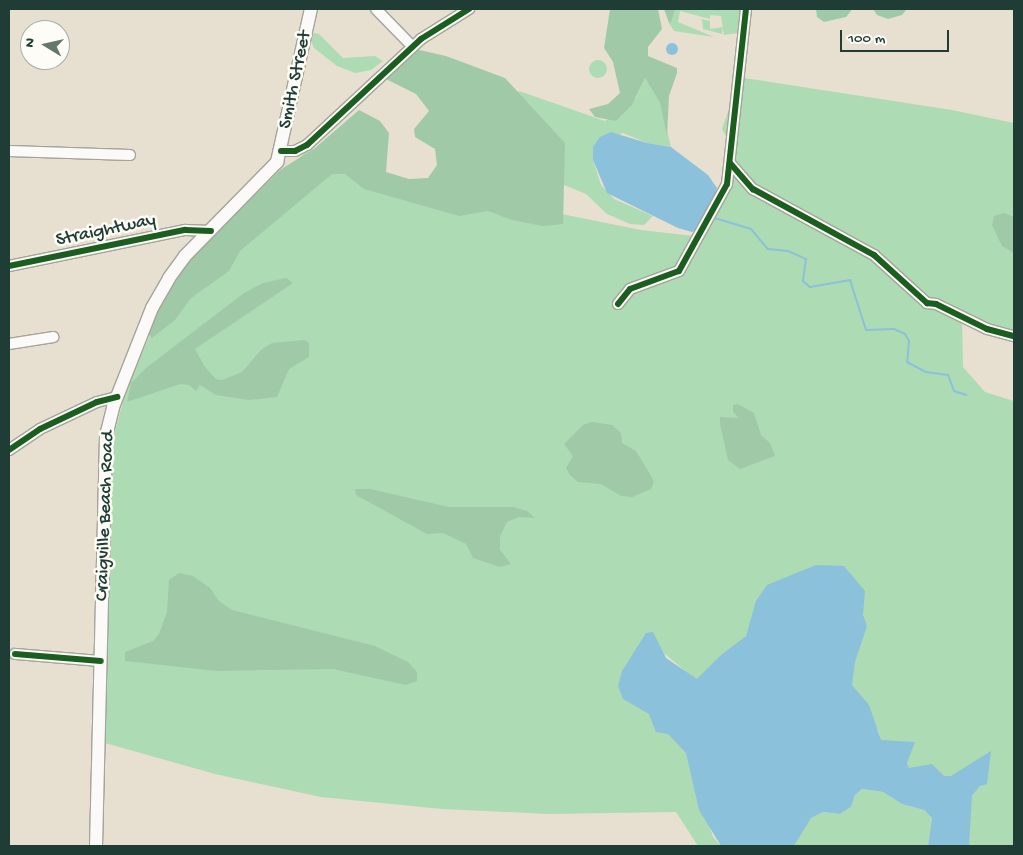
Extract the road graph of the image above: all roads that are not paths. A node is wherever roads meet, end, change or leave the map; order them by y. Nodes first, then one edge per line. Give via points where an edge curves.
1 (311, 9) edge
2 (376, 9) edge
3 (469, 9) edge
4 (746, 9) edge
5 (412, 46) junction
6 (9, 151) edge
7 (281, 151) junction
8 (130, 154) dead end
9 (730, 163) junction
10 (743, 178) junction
11 (727, 184) junction
12 (211, 230) junction
13 (9, 266) edge
14 (618, 304) dead end
15 (1014, 336) edge
16 (53, 337) dead end
17 (9, 344) edge
18 (117, 397) junction
19 (9, 450) edge
20 (15, 654) dead end
21 (101, 661) junction
22 (96, 846) edge

1 - 7 main road, Smith Street
2 - 5 street
3 - 5 street via 437,26
4 - 9 street
5 - 7 street via 321,134 298,151
6 - 8 street
7 - 12 main road, Craigville Beach Road via 268,175
9 - 10 street
9 - 11 street
10 - 11 street
10 - 15 street via 753,189 874,255 927,303 987,329
11 - 14 street via 679,271 630,289
12 - 13 street, Straightway via 185,230
12 - 18 main road, Craigville Beach Road via 185,256 160,292
16 - 17 street
18 - 19 street via 97,402 40,429
18 - 21 main road, Craigville Beach Road via 106,436
20 - 21 street
21 - 22 main road, Craigville Beach Road

